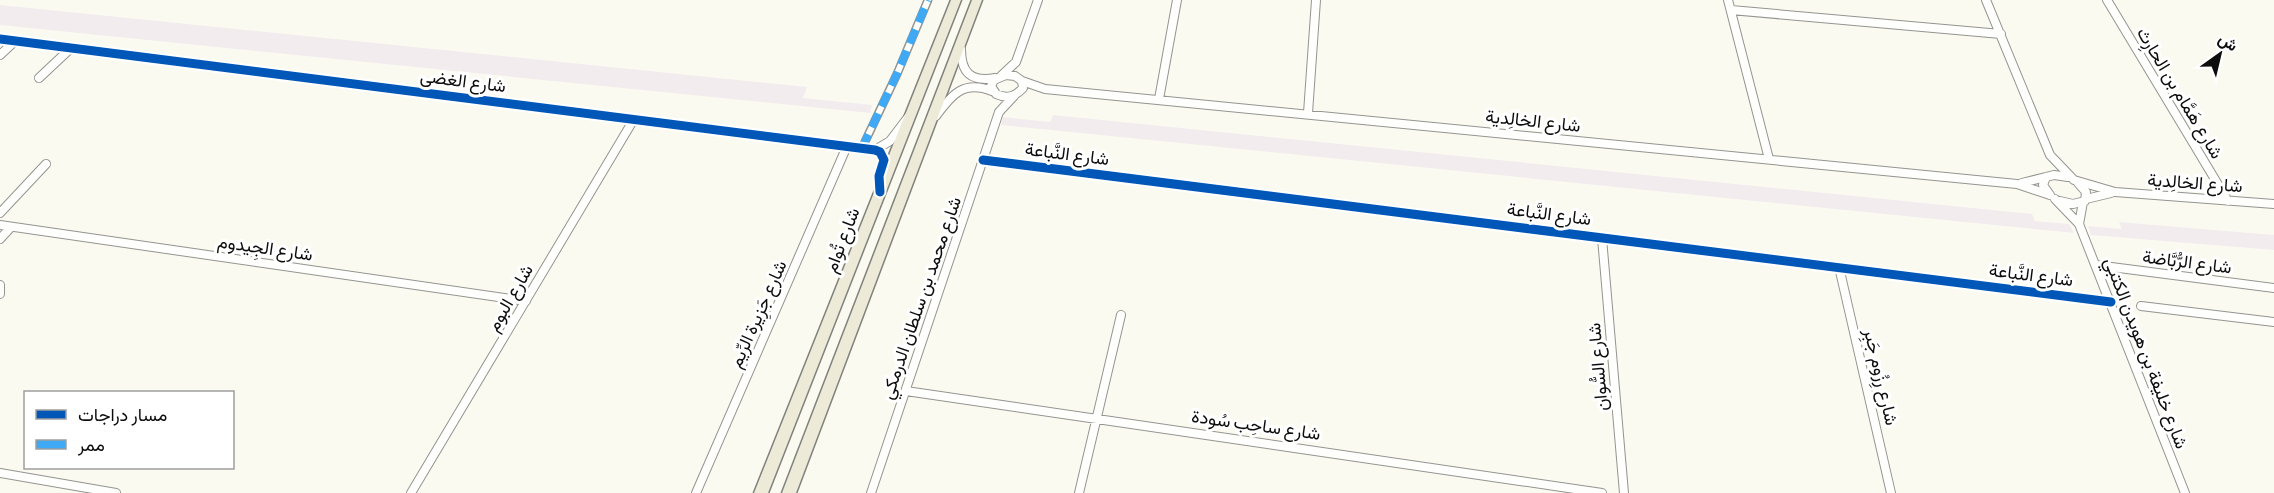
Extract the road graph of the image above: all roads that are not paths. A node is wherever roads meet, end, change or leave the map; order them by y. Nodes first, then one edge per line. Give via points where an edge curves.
1 (928, 0) edge
2 (956, 0) edge
3 (977, 0) edge
4 (1038, 0) edge
5 (1178, 0) edge
6 (1316, 0) edge
7 (1728, 0) edge
8 (1986, 0) edge
9 (2107, 0) edge
10 (1731, 10) junction
11 (2001, 34) junction
12 (0, 39) edge
13 (15, 41) junction
14 (961, 41) junction
15 (71, 48) junction
16 (0, 55) edge
17 (1016, 62) junction
18 (999, 77) junction
19 (39, 78) dead end
20 (1020, 80) junction
21 (1045, 89) junction
22 (993, 92) junction
23 (1016, 95) junction
24 (1160, 99) junction
25 (999, 112) junction
26 (912, 113) junction
27 (1308, 113) junction
28 (634, 119) junction
29 (930, 125) junction
30 (847, 146) junction
31 (862, 148) junction
32 (875, 150) junction
33 (2050, 155) junction
34 (1769, 159) junction
35 (983, 160) junction
36 (46, 164) dead end
37 (2047, 176) junction
38 (2074, 180) junction
39 (2017, 184) junction
40 (879, 192) junction
41 (2115, 192) junction
42 (2052, 197) junction
43 (2085, 201) junction
44 (2228, 201) junction
45 (2274, 204) edge
46 (0, 213) edge
47 (2079, 224) junction
48 (0, 225) edge
49 (11, 227) junction
50 (1602, 238) junction
51 (0, 239) edge
52 (2096, 265) junction
53 (1839, 267) junction
54 (0, 285) edge
55 (2274, 288) edge
56 (0, 294) edge
57 (526, 301) junction
58 (2110, 302) junction
59 (2141, 306) dead end
60 (1120, 315) dead end
61 (2274, 322) edge
62 (906, 391) junction
63 (1097, 418) junction
64 (0, 473) edge
65 (112, 493) edge
66 (411, 493) edge
67 (696, 493) edge
68 (760, 493) edge
69 (789, 493) edge
70 (871, 493) edge
71 (1079, 493) edge
72 (1602, 493) edge
73 (1624, 493) edge
74 (1891, 493) edge
75 (2185, 493) edge

1 - 31 street
2 - 26 main road, شارع تُوام
3 - 14 main road
4 - 17 street
5 - 24 street
6 - 27 street
7 - 10 street
8 - 11 street
9 - 44 street, شارع هَمَّام بن الحارِث
10 - 11 street
10 - 34 street
11 - 33 street
12 - 13 street, شارع الغضى
13 - 15 street, شارع الغضى
13 - 16 street
14 - 18 street via 963,71 977,79
14 - 29 main road
15 - 19 street
15 - 28 street, شارع الغضى
17 - 18 street
17 - 20 street
18 - 20 street via 1011,75
18 - 22 street via 991,86
20 - 21 street, شارع الخالِدية
20 - 23 street via 1023,88
21 - 23 street, شارع الخالِدية
21 - 24 street, شارع الخالِدية
22 - 23 street via 1006,97
22 - 25 street
22 - 29 street via 974,86 960,88 946,100
23 - 25 street, شارع محمد بن سلطان الدرمكي
24 - 27 street, شارع الخالِدية
25 - 35 street, شارع محمد بن سلطان الدرمكي
26 - 32 street via 890,141
26 - 40 main road, شارع تُوام
27 - 34 street, شارع الخالِدية
28 - 30 street, شارع الغضى
28 - 57 street, شارع البوم
29 - 69 main road
30 - 31 street, شارع الغضى
30 - 67 street, شارع جَزِيرة الرِّيم
31 - 32 street, شارع الغضى
32 - 40 street via 884,160
33 - 37 street
33 - 38 street
34 - 39 street, شارع الخالِدية
35 - 50 street, شارع النَّباعة
35 - 62 street, شارع محمد بن سلطان الدرمكي
36 - 46 street
37 - 38 street, شارع الخالِدية
37 - 39 street, شارع الخالِدية
37 - 42 street via 2043,185
38 - 41 street, شارع الخالِدية
38 - 43 street via 2084,188
39 - 42 street, شارع الخالِدية
40 - 68 main road, شارع تُوام
41 - 43 street, شارع الخالِدية
41 - 44 street, شارع الخالِدية
42 - 43 street, شارع الخالِدية via 2067,204
42 - 47 street, شارع خليفة بن هويدن الكتبي
43 - 47 street
44 - 45 street, شارع الخالِدية
47 - 52 street, شارع خليفة بن هويدن الكتبي
48 - 49 street, شارع الجِيدوم
49 - 51 street
49 - 57 street, شارع الجِيدوم
50 - 53 street, شارع النَّباعة
50 - 73 street, شارع السُّوان
52 - 55 street, شارع الرُّبَّاضة
52 - 58 street, شارع خليفة بن هويدن الكتبي
53 - 58 street, شارع النَّباعة
53 - 74 street, شارع رِزُوم جَبِر
54 - 56 street
57 - 66 street, شارع البوم
58 - 75 street, شارع خليفة بن هويدن الكتبي
59 - 61 street
60 - 63 street
62 - 63 street, شارع ساحِب سُودة
62 - 70 street, شارع محمد بن سلطان الدرمكي
63 - 71 street
63 - 72 street, شارع ساحِب سُودة
64 - 65 street

